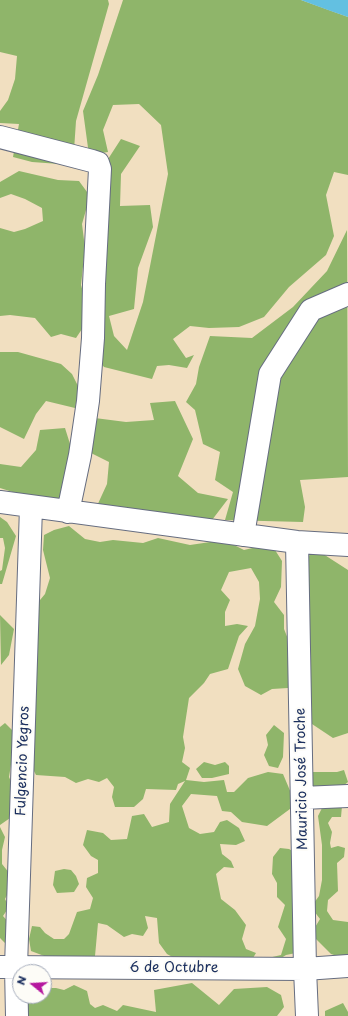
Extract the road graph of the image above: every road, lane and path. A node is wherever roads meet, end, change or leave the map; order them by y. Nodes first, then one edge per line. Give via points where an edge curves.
1 (0, 137) edge
2 (348, 294) edge
3 (0, 502) edge
4 (31, 507) junction
5 (68, 512) junction
6 (243, 535) junction
7 (297, 542) junction
8 (348, 545) edge
9 (348, 796) edge
10 (302, 798) junction
11 (348, 966) edge
12 (8, 967) edge
13 (305, 969) junction
14 (17, 1016) edge
15 (307, 1016) edge

1 - 5 street via 92,161 98,163 100,169 91,371 80,455
2 - 6 street via 311,310 270,374
3 - 4 street
4 - 5 street
4 - 12 street, Fulgencio Yegros
5 - 6 street
6 - 7 street
7 - 8 street
7 - 10 street, Mauricio José Troche
9 - 10 street
10 - 13 street, Mauricio José Troche
11 - 13 street, 6 de Octubre
12 - 13 street, 6 de Octubre
12 - 14 street, Fulgencio Yegros
13 - 15 street, Mauricio José Troche

